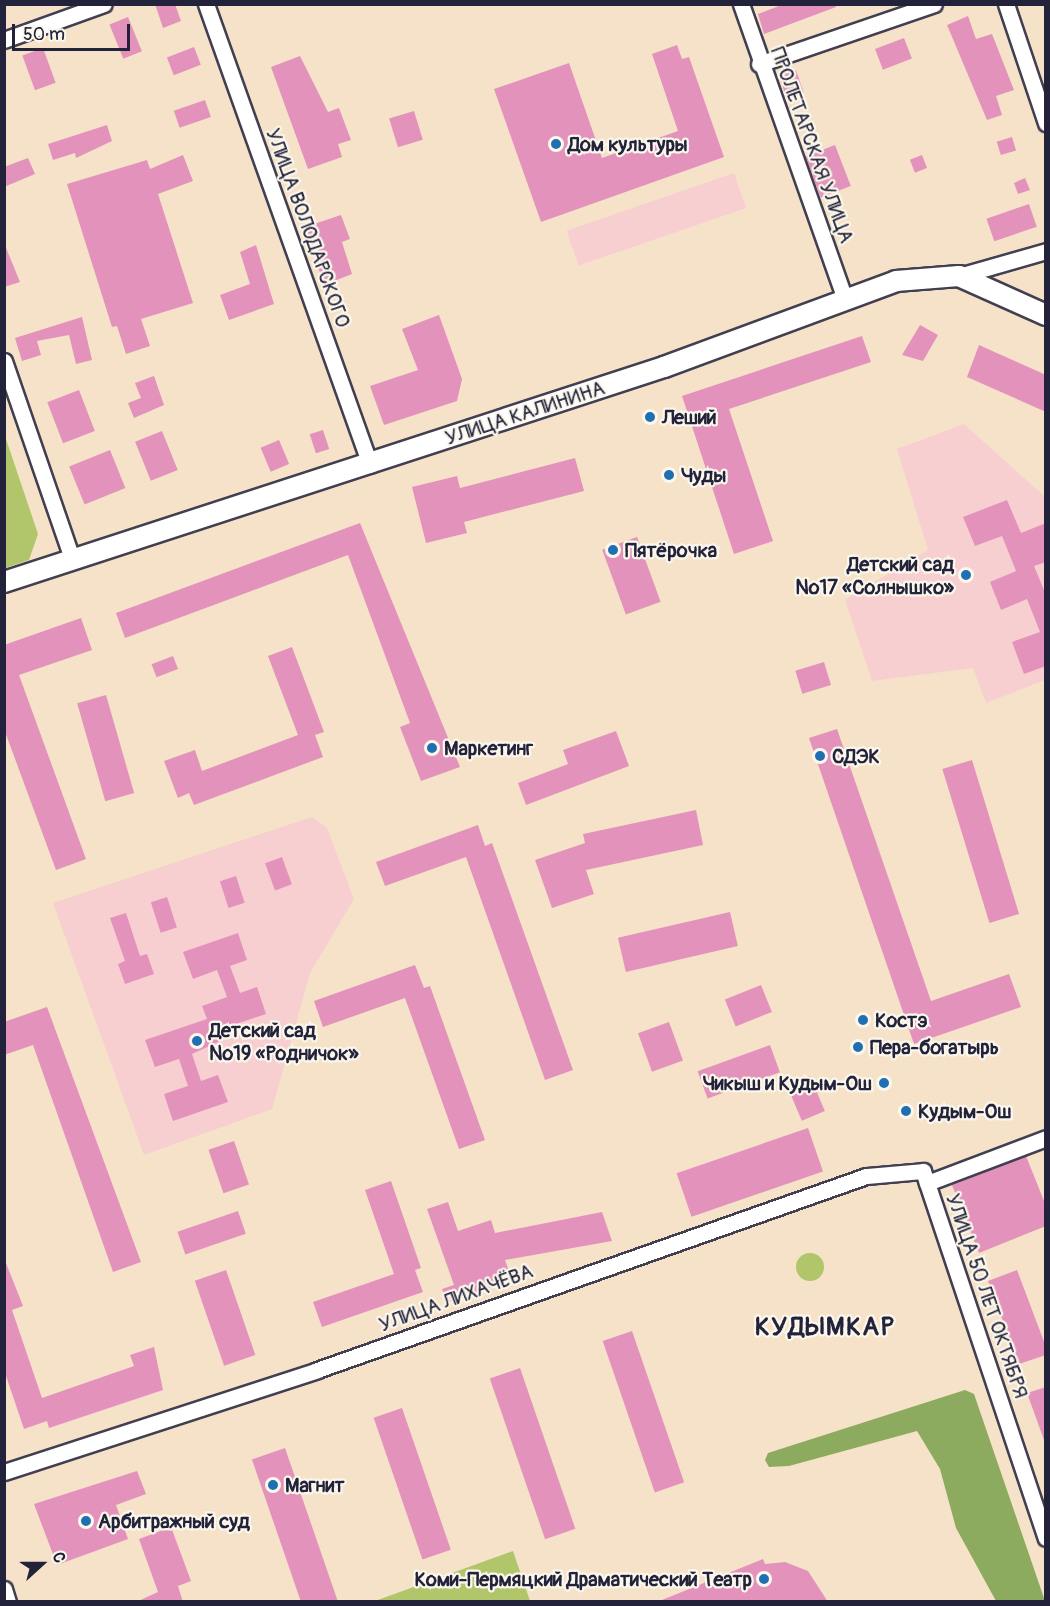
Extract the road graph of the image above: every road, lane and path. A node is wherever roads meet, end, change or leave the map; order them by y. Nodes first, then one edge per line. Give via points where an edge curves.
1 (104, 4) edge
2 (206, 4) edge
3 (741, 4) edge
4 (934, 4) edge
5 (1006, 4) edge
6 (4, 40) edge
7 (759, 64) junction
8 (1046, 123) edge
9 (1046, 251) edge
10 (959, 276) junction
11 (845, 299) junction
12 (1046, 315) edge
13 (4, 361) edge
14 (370, 465) junction
15 (72, 558) junction
16 (4, 582) edge
17 (1046, 1138) edge
18 (925, 1177) junction
19 (4, 1472) edge
20 (1046, 1538) edge
21 (4, 1589) edge
22 (8, 1602) edge

1 - 6 street
2 - 14 street, УЛИЦА ВОЛОДАРСКОГО
3 - 7 street, ПРОЛЕТАРСКАЯ УЛИЦА
4 - 7 street
5 - 8 street
7 - 11 street, ПРОЛЕТАРСКАЯ УЛИЦА
9 - 10 street, УЛИЦА КАЛИНИНА
10 - 11 main road, УЛИЦА КАЛИНИНА via 896,281
10 - 12 main road
11 - 14 main road, УЛИЦА КАЛИНИНА via 664,367
13 - 15 street
14 - 15 main road, УЛИЦА КАЛИНИНА
15 - 16 main road, УЛИЦА КАЛИНИНА
17 - 18 street, УЛИЦА ЛИХАЧЁВА
18 - 19 street, УЛИЦА ЛИХАЧЁВА via 866,1176 317,1370
18 - 20 street, УЛИЦА 50 ЛЕТ ОКТЯБРЯ
21 - 22 street

